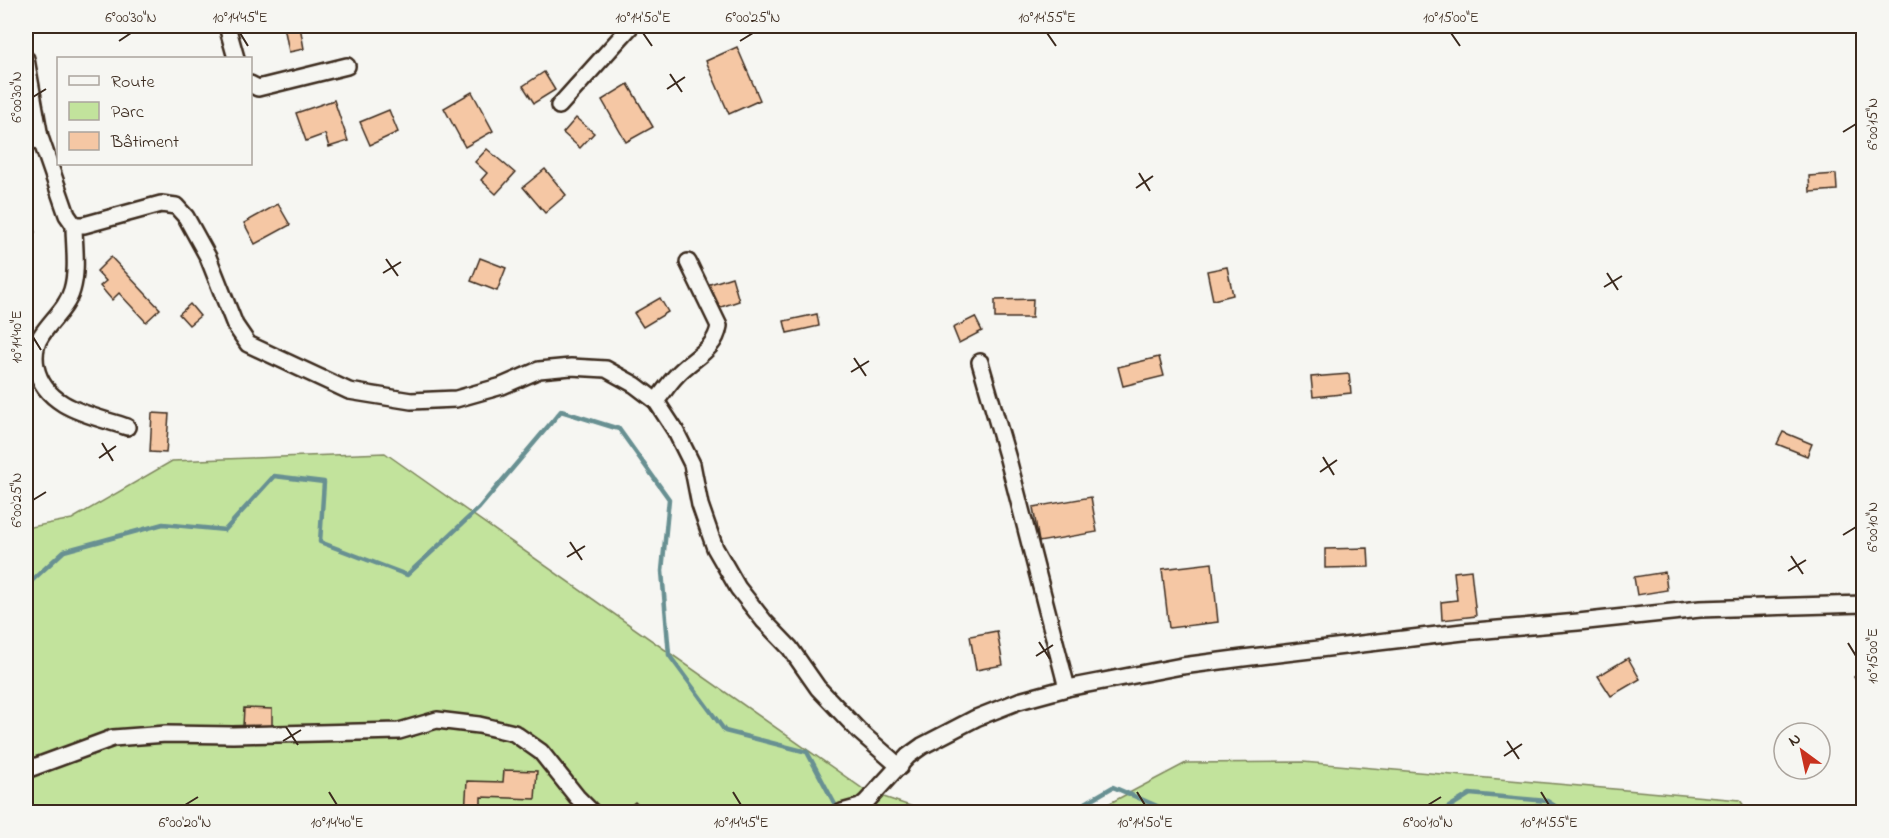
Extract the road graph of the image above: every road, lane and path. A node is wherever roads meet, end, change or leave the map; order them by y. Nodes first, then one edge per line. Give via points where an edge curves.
1 (226, 26) edge
2 (632, 26) edge
3 (236, 57) edge
4 (26, 59) edge
5 (347, 66) dead end
6 (252, 85) edge
7 (559, 106) dead end
8 (40, 137) junction
9 (26, 144) edge
10 (74, 225) junction
11 (688, 261) dead end
12 (980, 362) dead end
13 (656, 401) junction
14 (127, 427) dead end
15 (1863, 604) edge
16 (1067, 688) junction
17 (900, 767) junction
18 (26, 770) edge
19 (592, 813) edge
20 (842, 813) edge

1 - 3 street
2 - 7 street
4 - 8 street
5 - 6 street via 258,88
8 - 9 street
8 - 10 street
10 - 13 street via 161,204 176,206 208,257 248,344 349,391 411,401 456,399 539,370 571,367 606,369
10 - 14 street via 73,289 40,337 34,356 39,378 48,393 66,406
11 - 13 street via 719,327 717,337
12 - 16 street
13 - 17 street via 692,464 700,505 715,548 738,588 790,648 818,688
15 - 16 street via 1700,609 1462,632 1192,665
16 - 17 street via 976,718 922,746
17 - 20 street via 860,807
18 - 19 street via 113,738 399,731 437,720 514,733 541,752

